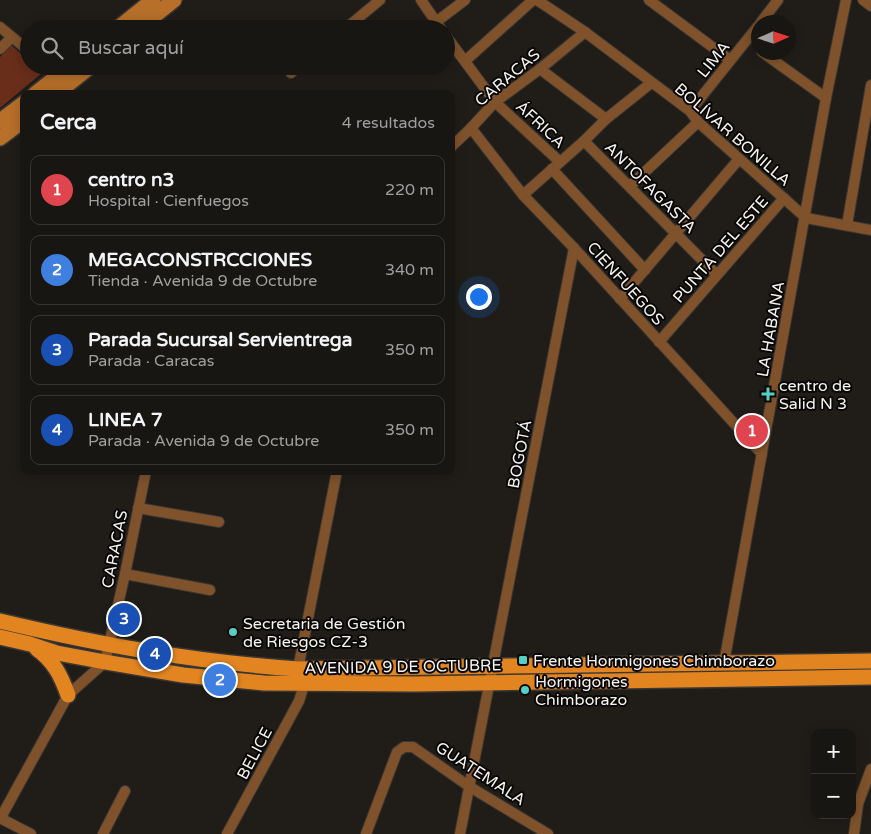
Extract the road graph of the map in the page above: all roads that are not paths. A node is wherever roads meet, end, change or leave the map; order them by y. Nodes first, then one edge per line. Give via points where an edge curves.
1 (153, 0) edge
2 (174, 0) edge
3 (380, 0) edge
4 (421, 0) edge
5 (465, 0) edge
6 (535, 0) edge
7 (649, 0) edge
8 (846, 0) edge
9 (863, 0) edge
10 (776, 1) edge
11 (871, 6) edge
12 (766, 15) edge
13 (128, 20) edge
14 (149, 20) edge
15 (356, 20) edge
16 (435, 20) edge
17 (443, 20) edge
18 (0, 27) edge
19 (584, 32) junction
20 (751, 36) edge
21 (11, 38) junction
22 (747, 41) junction
23 (20, 44) edge
24 (751, 44) edge
25 (455, 48) edge
26 (0, 49) edge
27 (730, 60) junction
28 (773, 60) edge
29 (465, 61) junction
30 (540, 69) junction
31 (60, 77) edge
32 (651, 83) junction
33 (871, 85) edge
34 (41, 90) edge
35 (826, 98) junction
36 (495, 102) junction
37 (20, 105) edge
38 (690, 111) junction
39 (606, 119) junction
40 (0, 121) edge
41 (698, 122) junction
42 (20, 123) edge
43 (472, 128) junction
44 (0, 138) edge
45 (584, 141) junction
46 (455, 143) edge
47 (739, 158) junction
48 (556, 166) junction
49 (630, 186) junction
50 (522, 195) junction
51 (784, 198) junction
52 (806, 218) junction
53 (847, 225) junction
54 (871, 230) edge
55 (676, 233) junction
56 (574, 248) junction
57 (645, 270) junction
58 (717, 275) junction
59 (620, 299) junction
60 (659, 342) junction
61 (762, 454) junction
62 (145, 475) edge
63 (336, 475) edge
64 (138, 508) junction
65 (219, 522) dead end
66 (125, 574) junction
67 (210, 590) dead end
68 (0, 620) edge
69 (0, 637) edge
70 (30, 644) junction
71 (109, 645) junction
72 (871, 661) edge
73 (105, 662) junction
74 (724, 664) junction
75 (494, 666) junction
76 (298, 669) junction
77 (871, 677) edge
78 (490, 682) junction
79 (304, 685) junction
80 (68, 695) junction
81 (871, 769) edge
82 (470, 786) junction
83 (126, 792) dead end
84 (0, 818) edge
85 (31, 834) edge
86 (103, 834) edge
87 (227, 834) edge
88 (366, 834) edge
89 (460, 834) edge
90 (548, 834) edge
91 (854, 834) edge

1 - 13 main road
2 - 14 main road
3 - 15 street
4 - 16 street
5 - 17 street
6 - 19 street, BOLÍVAR BONILLA
6 - 29 street
7 - 27 street
8 - 35 street, LA HABANA
9 - 11 street
10 - 12 street
18 - 21 street
19 - 30 street, CARACAS
19 - 32 street, BOLÍVAR BONILLA
20 - 22 street, LIMA
21 - 23 street
21 - 26 street
22 - 24 street
22 - 27 street, LIMA
25 - 29 street, ÁFRICA
27 - 38 street, LIMA
28 - 35 street
29 - 36 street, ÁFRICA
30 - 36 street, CARACAS
30 - 39 street, ANTOFAGASTA
31 - 34 main road
32 - 38 street, BOLÍVAR BONILLA
32 - 39 street
33 - 53 street
35 - 52 street, LA HABANA
36 - 43 street, CARACAS
36 - 48 street, ÁFRICA
37 - 40 main road
38 - 41 street, BOLÍVAR BONILLA
39 - 45 street
41 - 47 street, BOLÍVAR BONILLA
41 - 49 street
42 - 44 main road
43 - 46 street, CARACAS
43 - 50 street, CIENFUEGOS
45 - 48 street
45 - 49 street, ANTOFAGASTA
47 - 51 street, BOLÍVAR BONILLA
47 - 55 street
48 - 50 street
48 - 57 street, ÁFRICA
49 - 55 street, ANTOFAGASTA
50 - 56 street, CIENFUEGOS
51 - 52 street, BOLÍVAR BONILLA
51 - 58 street, PUNTA DEL ESTE
52 - 53 street
52 - 61 street, LA HABANA
53 - 54 street
55 - 57 street
55 - 58 street, ANTOFAGASTA
56 - 59 street, CIENFUEGOS
56 - 75 street, BOGOTÁ
57 - 59 street
58 - 60 street, PUNTA DEL ESTE
59 - 60 street, CIENFUEGOS
60 - 61 street, CIENFUEGOS
61 - 74 street, LA HABANA
62 - 64 street, CARACAS
63 - 76 street
64 - 65 street
64 - 66 street, CARACAS
66 - 67 street
66 - 71 street, CARACAS
68 - 71 main road, AVENIDA 9 DE OCTUBRE
69 - 70 main road, AVENIDA 9 DE OCTUBRE
70 - 73 main road, AVENIDA 9 DE OCTUBRE
70 - 80 main road via 49,658
71 - 73 street, CARACAS
71 - 76 main road, AVENIDA 9 DE OCTUBRE via 224,664
72 - 74 main road, AVENIDA 9 DE OCTUBRE
73 - 79 main road, AVENIDA 9 DE OCTUBRE via 222,680
73 - 80 street
74 - 75 main road, AVENIDA 9 DE OCTUBRE
75 - 76 main road, AVENIDA 9 DE OCTUBRE
75 - 78 street, BOGOTÁ
77 - 78 main road, AVENIDA 9 DE OCTUBRE
78 - 79 main road, AVENIDA 9 DE OCTUBRE
78 - 82 street
79 - 87 street, BELICE via 299,701
80 - 84 street
81 - 91 street via 858,804
82 - 88 street, GUATEMALA via 413,747 404,747 397,752
82 - 89 street
82 - 90 street, GUATEMALA
83 - 86 street
84 - 85 street

